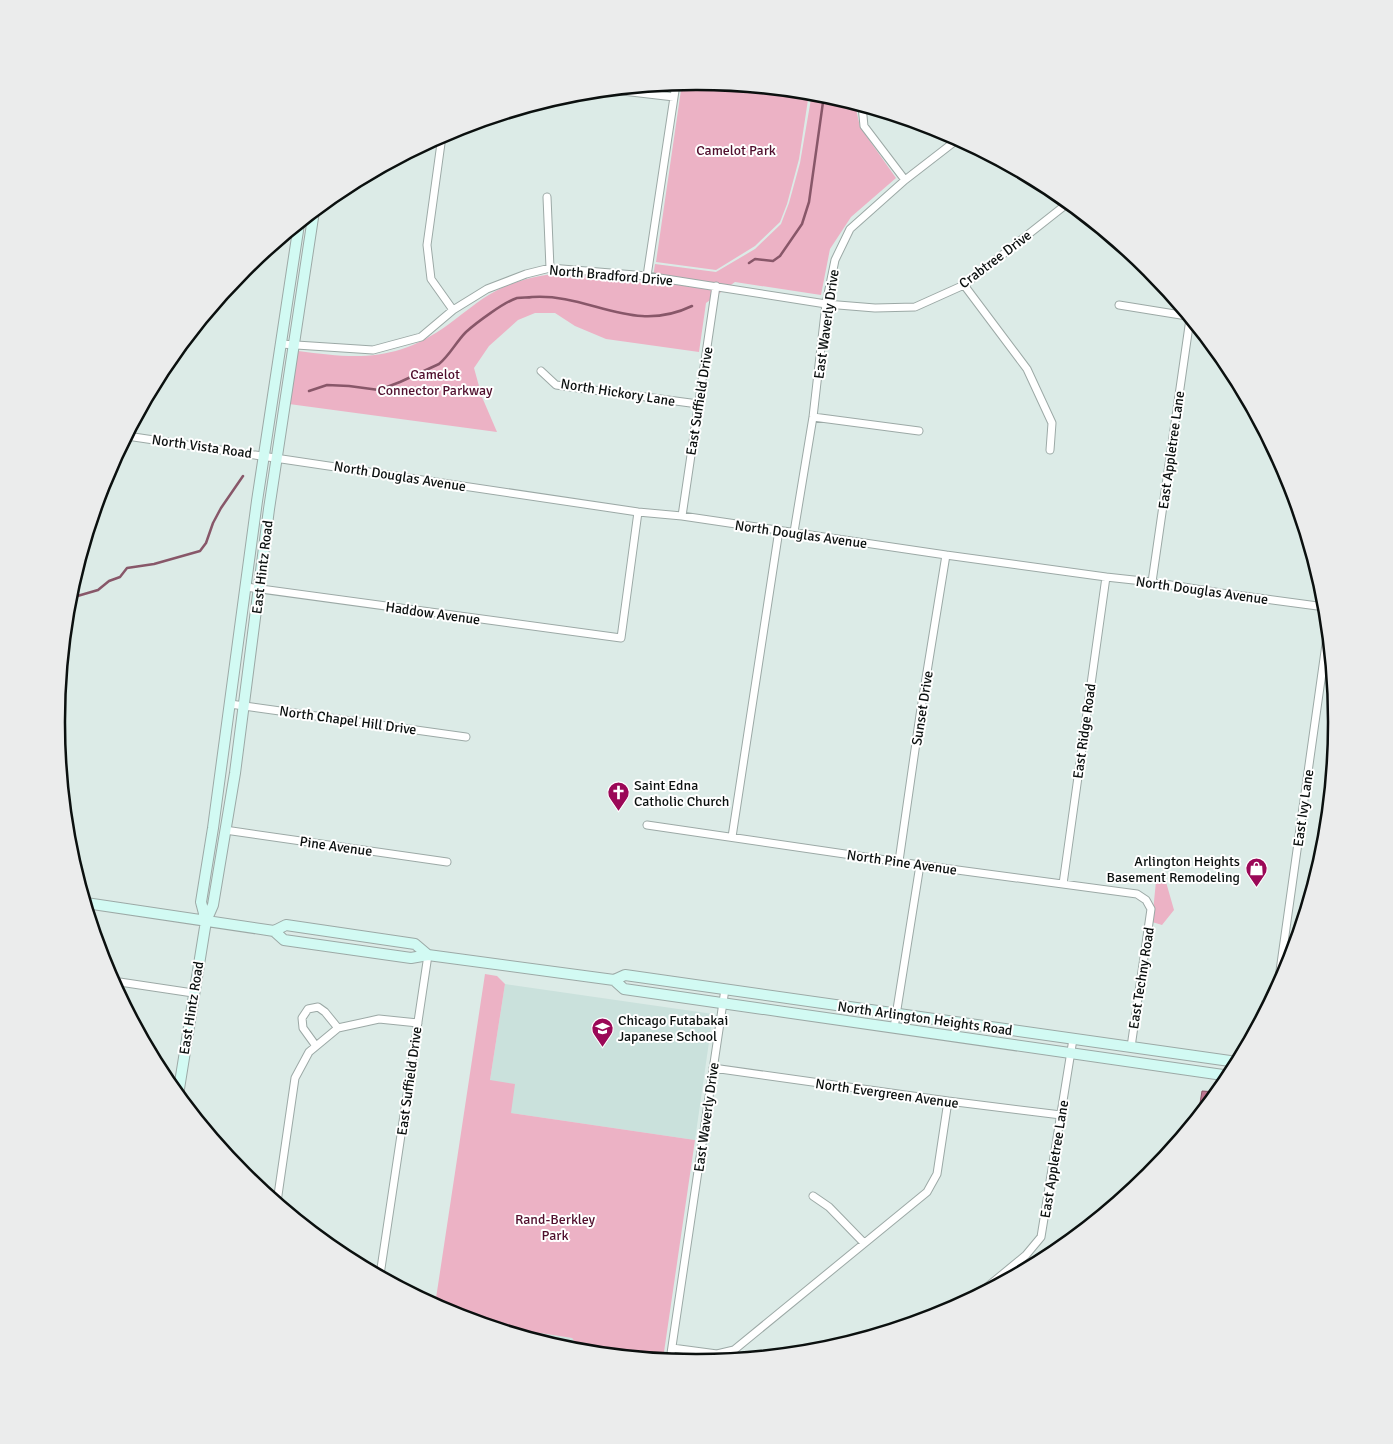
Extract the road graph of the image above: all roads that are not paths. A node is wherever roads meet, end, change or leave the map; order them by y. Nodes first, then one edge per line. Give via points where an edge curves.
1 (675, 91) edge
2 (640, 93) edge
3 (674, 98) junction
4 (863, 113) edge
5 (441, 145) edge
6 (951, 145) edge
7 (904, 180) junction
8 (547, 197) dead end
9 (1062, 208) edge
10 (313, 221) edge
11 (298, 233) edge
12 (550, 268) junction
13 (647, 276) junction
14 (964, 285) junction
15 (716, 286) junction
16 (826, 304) junction
17 (1118, 305) dead end
18 (453, 310) junction
19 (1178, 315) edge
20 (1189, 327) edge
21 (282, 344) junction
22 (295, 344) junction
23 (541, 371) dead end
24 (698, 404) junction
25 (813, 417) junction
26 (918, 431) dead end
27 (133, 437) edge
28 (1050, 450) dead end
29 (264, 455) junction
30 (278, 457) junction
31 (638, 512) junction
32 (682, 516) junction
33 (779, 530) junction
34 (794, 532) junction
35 (946, 555) junction
36 (1106, 577) junction
37 (1152, 582) junction
38 (246, 587) junction
39 (260, 589) junction
40 (1317, 606) edge
41 (1324, 655) edge
42 (230, 704) junction
43 (245, 705) junction
44 (466, 737) dead end
45 (647, 825) dead end
46 (225, 830) junction
47 (732, 837) junction
48 (447, 862) dead end
49 (899, 862) junction
50 (920, 865) junction
51 (1063, 884) junction
52 (93, 904) edge
53 (1151, 909) joint
54 (206, 921) junction
55 (274, 931) junction
56 (428, 955) junction
57 (1282, 960) edge
58 (614, 980) junction
59 (121, 982) edge
60 (724, 989) junction
61 (193, 993) junction
62 (723, 1002) junction
63 (896, 1014) junction
64 (418, 1023) junction
65 (338, 1028) junction
66 (894, 1028) junction
67 (1073, 1039) junction
68 (316, 1046) junction
69 (1131, 1047) junction
70 (1071, 1053) junction
71 (1229, 1061) edge
72 (713, 1068) junction
73 (1221, 1075) edge
74 (180, 1085) edge
75 (948, 1102) junction
76 (1061, 1115) junction
77 (278, 1195) edge
78 (813, 1196) dead end
79 (864, 1243) junction
80 (381, 1269) edge
81 (1006, 1272) edge
82 (672, 1348) junction
83 (671, 1353) edge
84 (711, 1353) edge
85 (722, 1353) edge

1 - 3 street
2 - 3 street
3 - 13 street
4 - 7 street via 864,126
5 - 18 street via 427,245 431,279
6 - 7 street, East Waverly Drive
7 - 16 street, East Waverly Drive via 850,229 835,260
8 - 12 street
9 - 14 street, Crabtree Drive
10 - 22 main road, East Hintz Road
11 - 21 main road, East Hintz Road
12 - 13 street, North Bradford Drive
12 - 18 street, North Bradford Drive via 487,289
13 - 15 street, North Bradford Drive
14 - 16 street, Crabtree Drive via 916,307
14 - 28 street via 1027,369 1052,423
15 - 16 street, North Bradford Drive
15 - 24 street, East Suffield Drive
16 - 25 street, East Waverly Drive
17 - 19 street
18 - 22 street, North Bradford Drive via 421,336 373,350
20 - 37 street, East Appletree Lane
21 - 22 street, North Bradford Drive
21 - 29 main road, East Hintz Road
22 - 30 main road, East Hintz Road
23 - 24 street, North Hickory Lane via 556,385
24 - 32 street, East Suffield Drive
25 - 26 street
25 - 34 street, East Waverly Drive
27 - 29 street, North Vista Road
29 - 30 street, North Vista Road
29 - 38 main road, East Hintz Road
30 - 31 street, North Douglas Avenue
30 - 39 main road, East Hintz Road
31 - 32 street, North Douglas Avenue
31 - 39 street, Haddow Avenue via 621,638
32 - 33 street, North Douglas Avenue
33 - 34 street, North Douglas Avenue
33 - 47 street
34 - 35 street, North Douglas Avenue
35 - 36 street, North Douglas Avenue
35 - 49 street, Sunset Drive
36 - 37 street, North Douglas Avenue
36 - 51 street, East Ridge Road
37 - 40 street, North Douglas Avenue
38 - 39 street, Haddow Avenue
38 - 42 main road, East Hintz Road
39 - 43 main road, East Hintz Road
41 - 57 street, East Ivy Lane
42 - 43 street, North Chapel Hill Drive
42 - 54 main road, East Hintz Road via 201,902
43 - 44 street, North Chapel Hill Drive
43 - 46 main road, East Hintz Road
45 - 47 street, North Pine Avenue
46 - 48 street, Pine Avenue
46 - 54 main road, East Hintz Road via 213,905
47 - 49 street, North Pine Avenue
49 - 50 street, North Pine Avenue
50 - 51 street, North Pine Avenue
50 - 63 street
51 - 53 street, North Pine Avenue via 1137,894
52 - 54 main road, North Arlington Heights Road
53 - 69 street, East Techny Road
54 - 55 main road, North Arlington Heights Road
54 - 61 main road, East Hintz Road
55 - 56 main road, North Arlington Heights Road via 284,940 411,958
55 - 56 main road, North Arlington Heights Road via 286,925 415,944
56 - 58 main road, North Arlington Heights Road
56 - 64 street, East Suffield Drive
58 - 60 main road, North Arlington Heights Road via 625,974
58 - 62 main road, North Arlington Heights Road via 624,989
59 - 61 street
60 - 62 street, East Waverly Drive
60 - 63 main road, North Arlington Heights Road
61 - 74 main road, East Hintz Road
62 - 66 main road, North Arlington Heights Road
62 - 72 street, East Waverly Drive
63 - 66 street
63 - 67 main road, North Arlington Heights Road
64 - 65 street via 379,1019
64 - 80 street, East Suffield Drive
65 - 68 street
65 - 68 street via 318,1007 308,1009 302,1018 303,1028
66 - 70 main road, North Arlington Heights Road
67 - 69 main road, North Arlington Heights Road
67 - 70 street, East Appletree Lane
68 - 77 street via 309,1052 296,1078
69 - 71 main road, North Arlington Heights Road
70 - 73 main road, North Arlington Heights Road
70 - 76 street, East Appletree Lane
72 - 75 street, North Evergreen Avenue
72 - 82 street, East Waverly Drive
75 - 76 street, North Evergreen Avenue
75 - 79 street via 937,1174 927,1192
76 - 81 street, East Appletree Lane via 1041,1237 1026,1256
78 - 79 street via 829,1207
79 - 85 street via 734,1350
82 - 83 street, East Waverly Drive
82 - 84 street

